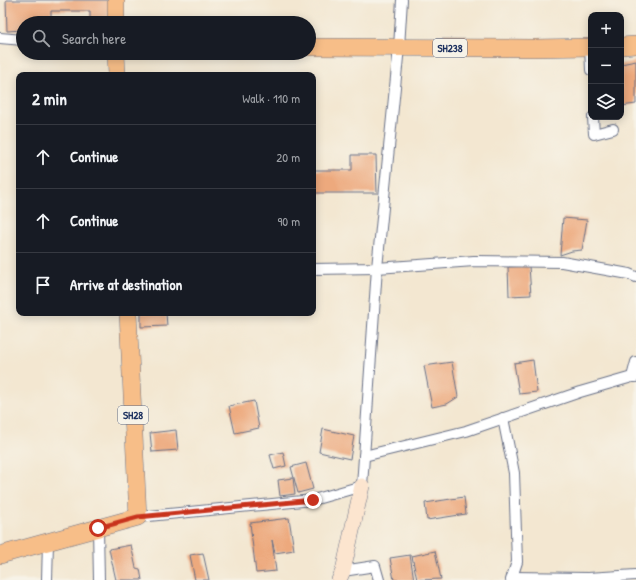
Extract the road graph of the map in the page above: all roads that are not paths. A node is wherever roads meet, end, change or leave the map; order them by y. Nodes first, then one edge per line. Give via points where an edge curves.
1 (116, 0) edge
2 (402, 0) edge
3 (116, 16) edge
4 (0, 38) edge
5 (16, 39) edge
6 (636, 45) edge
7 (624, 46) edge
8 (316, 47) edge
9 (399, 47) junction
10 (588, 47) edge
11 (116, 60) edge
12 (117, 72) edge
13 (593, 120) edge
14 (613, 129) dead end
15 (316, 268) edge
16 (377, 268) junction
17 (636, 277) edge
18 (128, 316) edge
19 (636, 362) edge
20 (634, 377) edge
21 (503, 418) junction
22 (364, 456) junction
23 (362, 486) junction
24 (138, 517) junction
25 (98, 528) junction
26 (48, 542) junction
27 (0, 555) edge
28 (341, 575) edge
29 (636, 575) edge
30 (512, 579) edge
31 (47, 580) edge
32 (100, 580) edge
33 (379, 580) edge

1 - 3 main road
2 - 9 street
4 - 5 street
6 - 7 main road
8 - 9 main road, SH238
9 - 10 main road, SH238
9 - 16 street
11 - 12 main road
13 - 14 street via 594,134
15 - 16 street
16 - 17 street via 474,261 562,262
16 - 22 street
18 - 24 main road, SH28
19 - 20 street
20 - 21 street
21 - 22 street via 466,431
21 - 30 street via 514,474 518,562
22 - 23 street
23 - 24 street via 313,500
23 - 28 street
24 - 25 main road
25 - 26 main road
25 - 32 street
26 - 27 main road
26 - 31 street
28 - 33 street via 375,566
29 - 30 street

